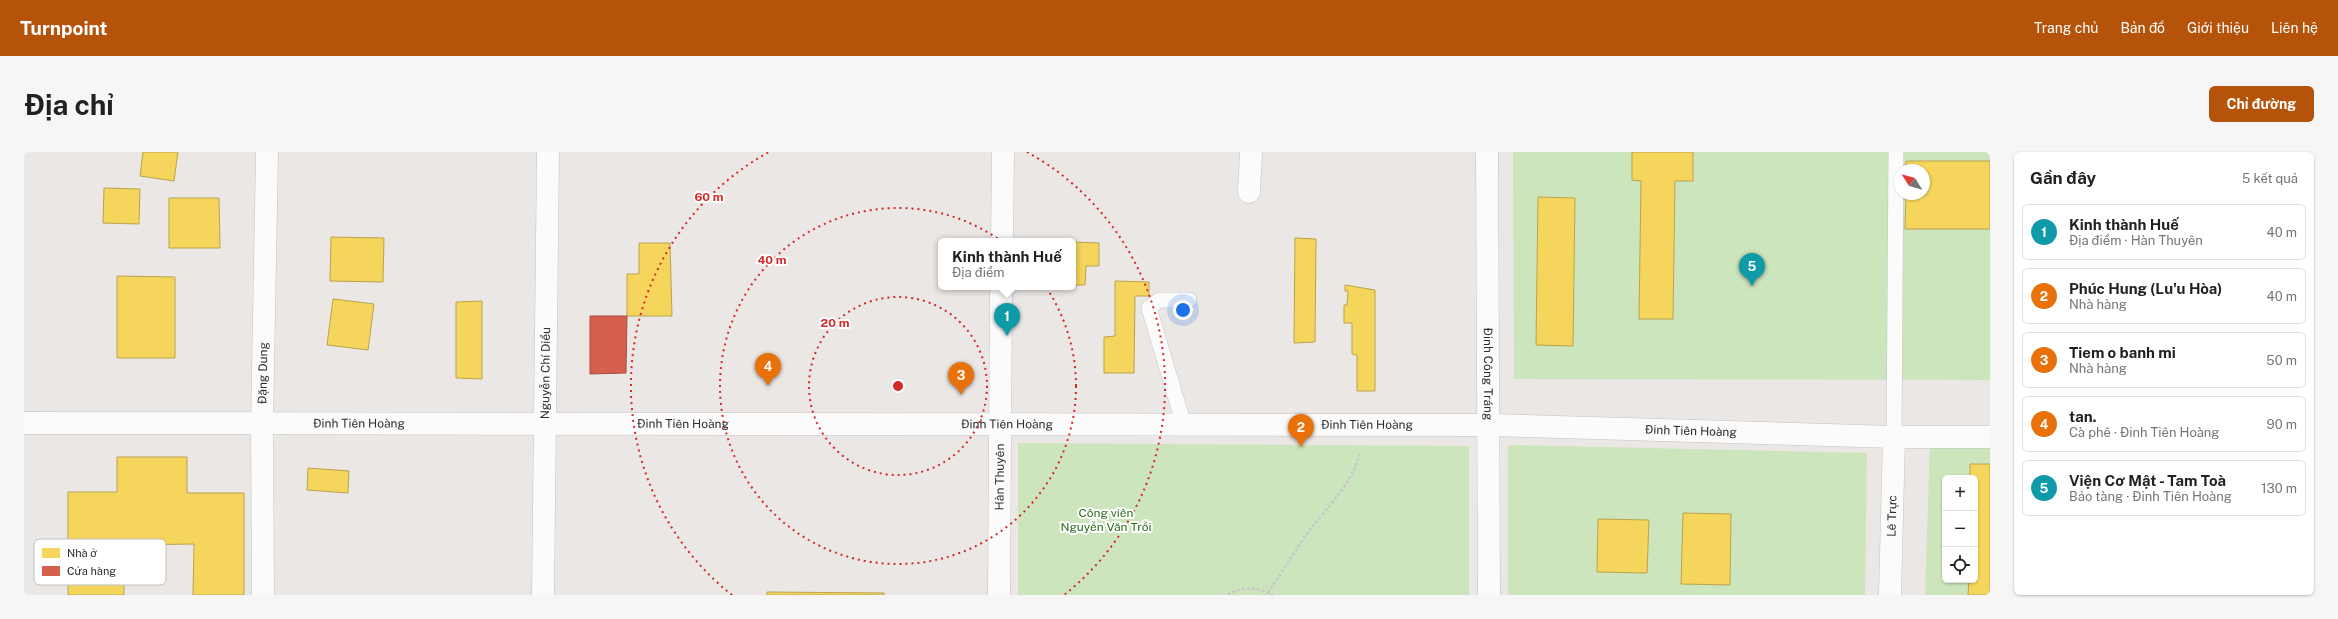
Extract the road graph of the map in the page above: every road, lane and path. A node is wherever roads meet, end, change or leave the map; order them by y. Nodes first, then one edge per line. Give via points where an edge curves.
1 (267, 152) edge
2 (548, 152) edge
3 (1004, 152) edge
4 (1251, 152) edge
5 (1487, 152) edge
6 (1896, 152) edge
7 (1249, 192) dead end
8 (1002, 238) edge
9 (1001, 290) edge
10 (1189, 300) dead end
11 (24, 423) edge
12 (999, 423) junction
13 (545, 424) junction
14 (262, 425) junction
15 (1184, 425) junction
16 (1490, 425) junction
17 (1361, 426) junction
18 (1894, 437) junction
19 (1990, 437) edge
20 (1268, 593) junction
21 (263, 595) edge
22 (542, 595) edge
23 (999, 595) edge
24 (1228, 595) edge
25 (1273, 595) edge
26 (1489, 595) edge
27 (1890, 595) edge

1 - 14 main road, Đặng Dung
2 - 13 main road, Nguyễn Chí Diểu
3 - 8 main road
4 - 7 main road
5 - 16 main road, Đinh Công Tráng
6 - 18 lane
9 - 12 main road, Hàn Thuyên
10 - 15 lane via 1159,300 1150,308
11 - 14 main road, Đinh Tiên Hoàng
12 - 13 main road, Đinh Tiên Hoàng
12 - 15 main road, Đinh Tiên Hoàng
12 - 23 main road, Hàn Thuyên
13 - 14 main road, Đinh Tiên Hoàng
13 - 22 main road, Nguyễn Chí Diểu
14 - 21 main road, Đặng Dung
15 - 17 main road, Đinh Tiên Hoàng
16 - 17 main road, Đinh Tiên Hoàng
16 - 18 main road, Đinh Tiên Hoàng
16 - 26 main road, Đinh Công Tráng
17 - 20 path via 1363,430 1359,454 1344,487 1309,532
18 - 19 main road, Đinh Tiên Hoàng
18 - 27 main road, Lê Trực
20 - 24 path via 1247,588
20 - 25 path

